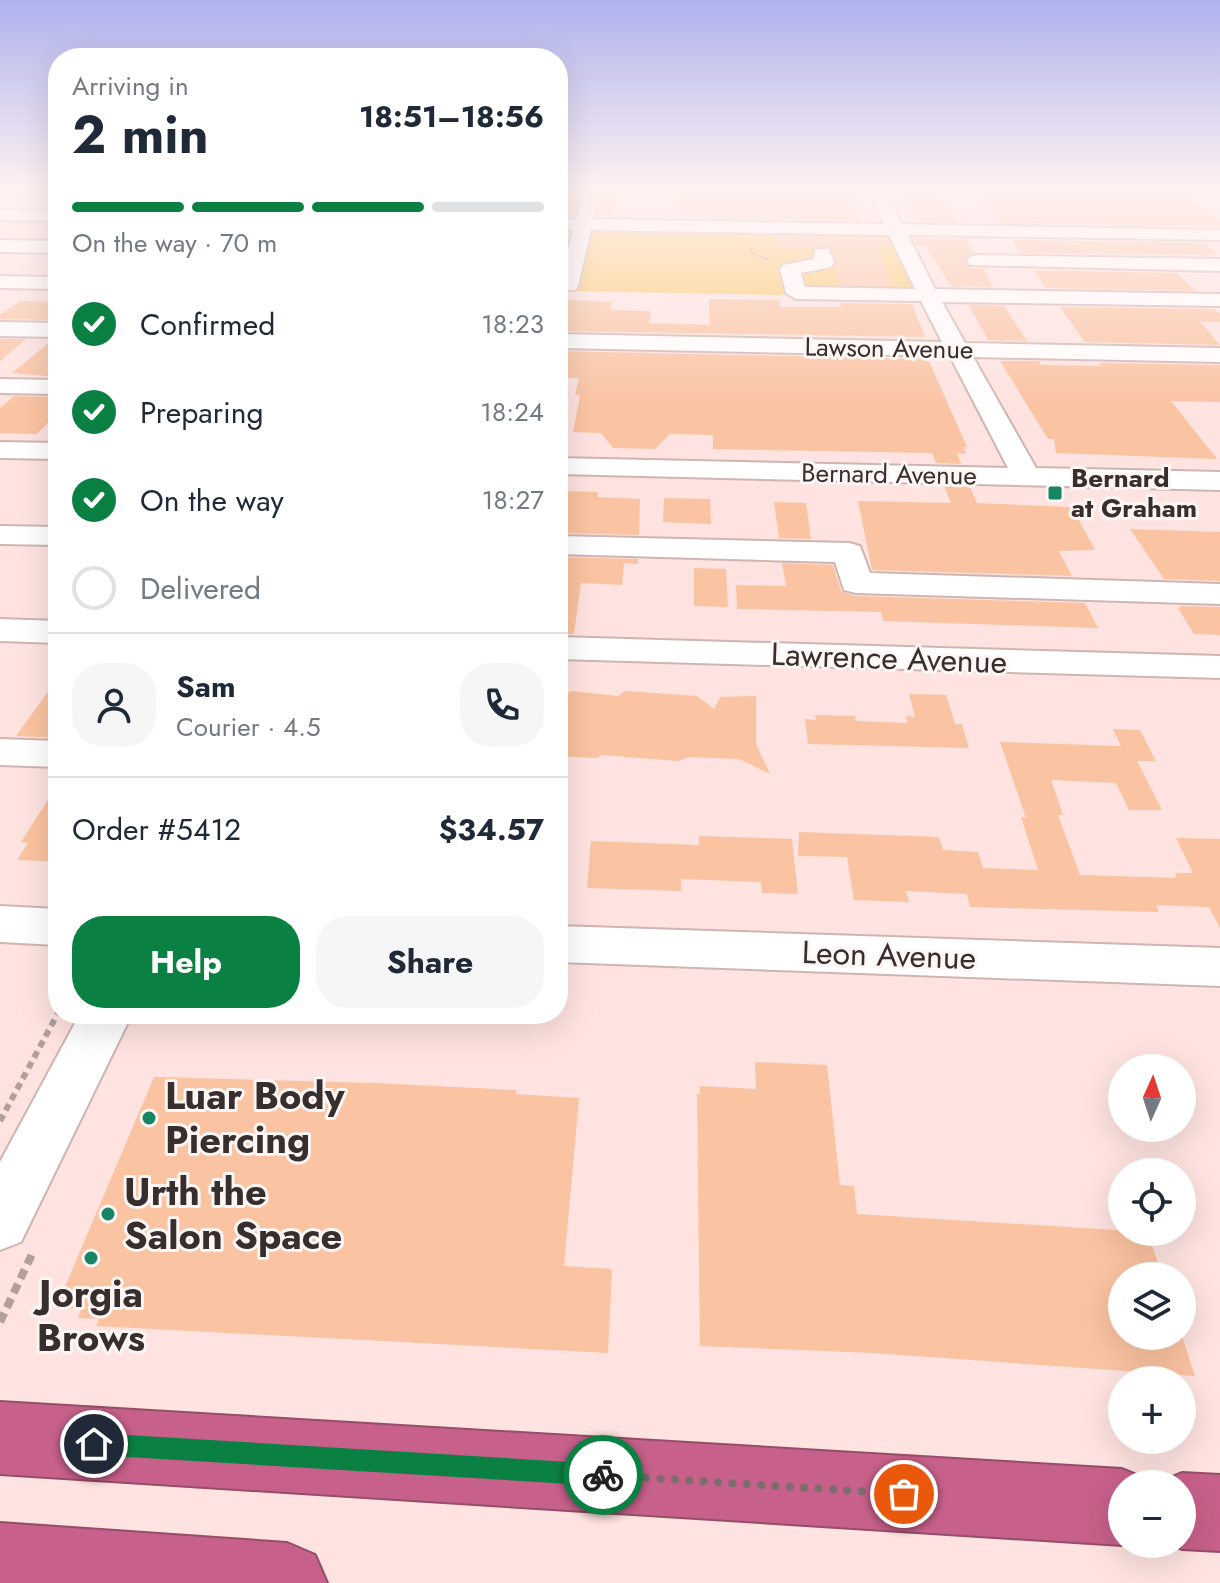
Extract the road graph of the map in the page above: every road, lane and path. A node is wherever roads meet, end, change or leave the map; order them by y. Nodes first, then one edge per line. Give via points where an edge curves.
1 (573, 264) edge
2 (784, 264) edge
3 (805, 264) edge
4 (825, 264) edge
5 (921, 264) edge
6 (1161, 264) edge
7 (1220, 265) edge
8 (790, 269) junction
9 (0, 282) edge
10 (48, 283) edge
11 (568, 286) dead end
12 (826, 293) junction
13 (928, 295) junction
14 (1034, 297) junction
15 (1220, 300) edge
16 (0, 329) edge
17 (48, 330) edge
18 (568, 341) edge
19 (957, 350) junction
20 (1073, 352) junction
21 (1220, 355) edge
22 (0, 386) edge
23 (48, 387) edge
24 (0, 450) edge
25 (48, 451) edge
26 (568, 466) edge
27 (1027, 477) junction
28 (1220, 481) edge
29 (0, 535) edge
30 (48, 536) edge
31 (568, 545) edge
32 (1220, 594) edge
33 (0, 630) edge
34 (48, 632) edge
35 (568, 648) edge
36 (1220, 667) edge
37 (0, 752) edge
38 (48, 754) edge
39 (0, 924) edge
40 (48, 926) edge
41 (568, 944) edge
42 (1220, 967) edge
43 (52, 1024) edge
44 (101, 1024) edge
45 (0, 1121) edge
46 (0, 1222) edge
47 (0, 1438) edge
48 (1108, 1506) edge
49 (1196, 1512) edge
50 (1220, 1513) edge
51 (0, 1562) edge
52 (287, 1583) edge

1 - 11 street
2 - 8 path
3 - 8 street
4 - 12 street
5 - 13 street
6 - 7 street
8 - 12 street via 796,293
9 - 10 street
12 - 13 street
13 - 14 street
13 - 19 street
14 - 15 street
14 - 20 street
16 - 17 street
18 - 19 street, Lawson Avenue via 748,334
19 - 20 street, Lawson Avenue
19 - 27 street
20 - 21 street, Lawson Avenue
22 - 23 street
24 - 25 street
26 - 27 street, Bernard Avenue
27 - 28 street, Bernard Avenue
29 - 30 street
31 - 32 street via 849,553 856,583
33 - 34 street
35 - 36 street, Lawrence Avenue
37 - 38 street
39 - 40 street
41 - 42 street, Leon Avenue
43 - 45 path
44 - 46 street
47 - 48 highway
49 - 50 highway
51 - 52 highway

